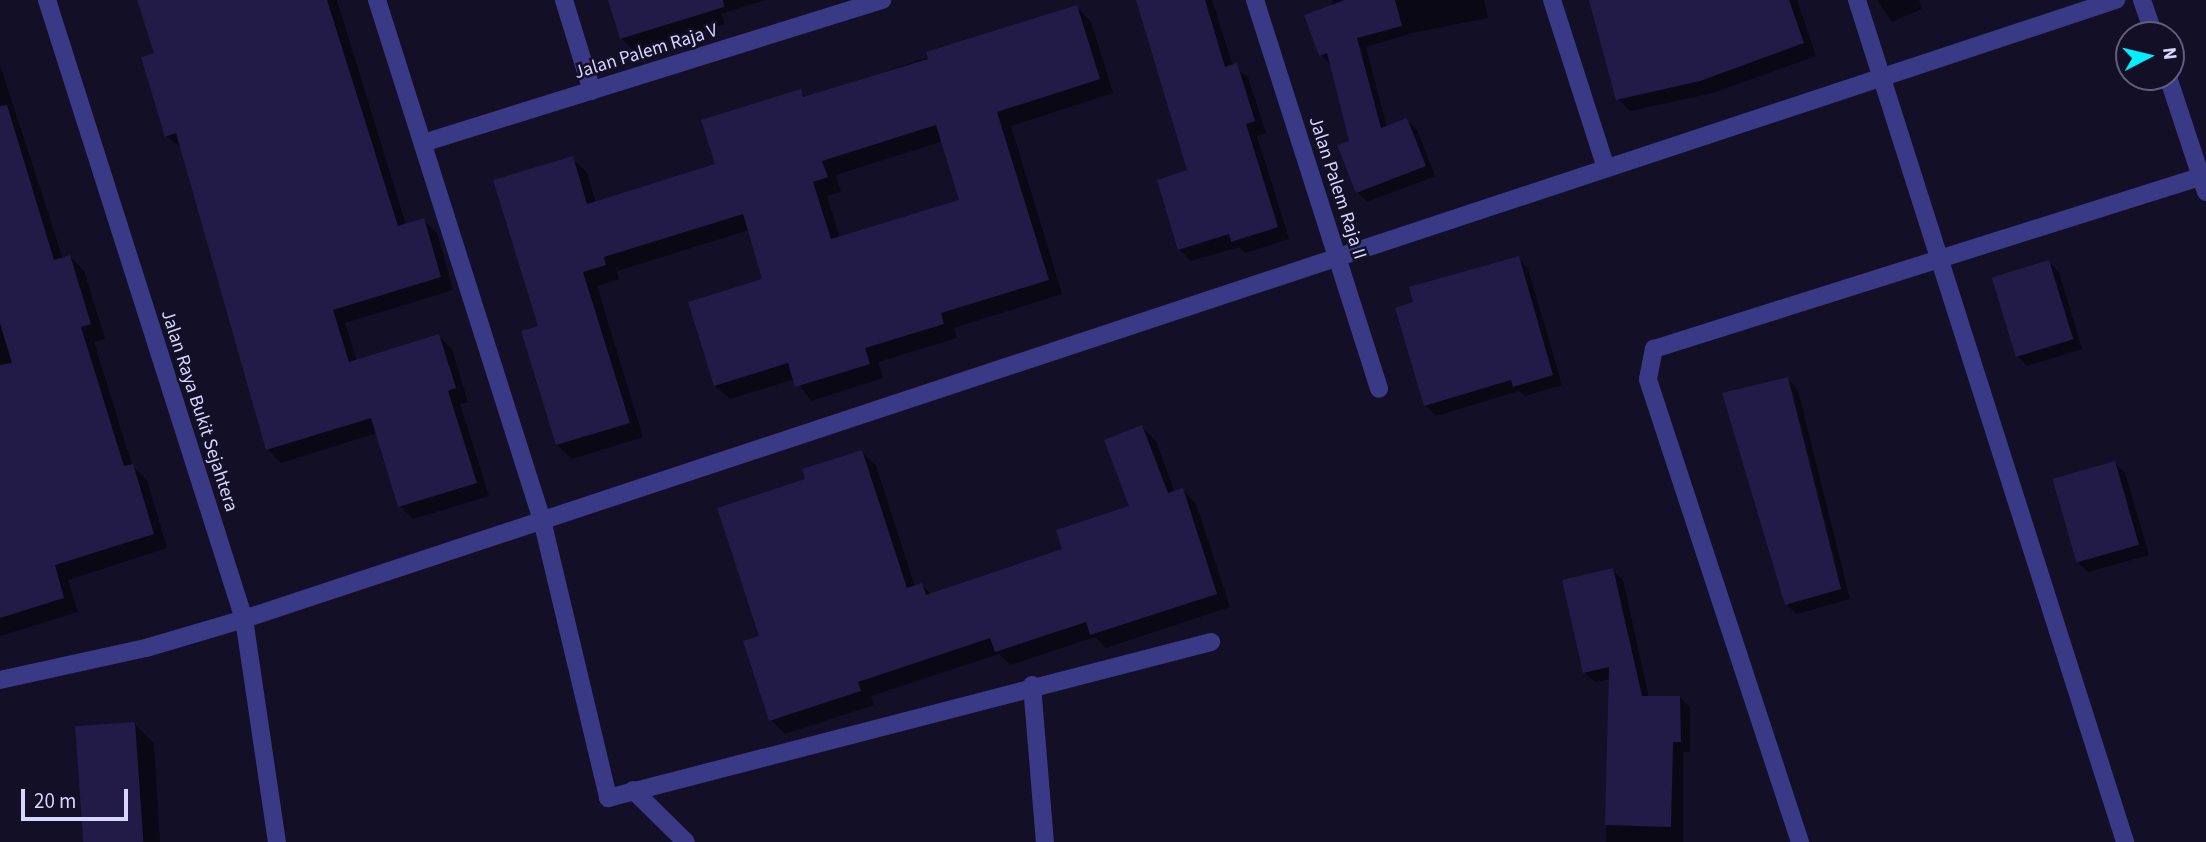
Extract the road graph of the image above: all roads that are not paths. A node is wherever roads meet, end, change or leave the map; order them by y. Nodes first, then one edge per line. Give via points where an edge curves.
1 (47, 0) edge
2 (377, 0) edge
3 (564, 0) edge
4 (882, 0) edge
5 (1255, 0) edge
6 (1552, 0) edge
7 (1857, 0) edge
8 (2116, 0) edge
9 (2143, 0) edge
10 (2150, 21) edge
11 (1884, 77) junction
12 (592, 91) junction
13 (2173, 91) edge
14 (423, 143) junction
15 (1606, 168) junction
16 (2204, 181) edge
17 (1337, 257) junction
18 (1940, 260) junction
19 (1379, 389) dead end
20 (542, 520) junction
21 (244, 619) junction
22 (1212, 642) dead end
23 (0, 680) edge
24 (1032, 685) junction
25 (633, 790) junction
26 (661, 821) junction
27 (277, 842) edge
28 (662, 842) edge
29 (687, 842) edge
30 (1045, 842) edge
31 (1800, 842) edge
32 (2125, 842) edge

1 - 21 street, Jalan Raya Bukit Sejahtera
2 - 14 street
3 - 12 street
4 - 12 street, Jalan Palem Raja V
5 - 17 street, Jalan Palem Raja II
6 - 15 street
7 - 11 street
8 - 11 street
9 - 10 street
11 - 15 street
11 - 18 street
12 - 14 street, Jalan Palem Raja V
13 - 16 street
14 - 20 street
15 - 17 street
16 - 18 street
17 - 19 street, Jalan Palem Raja II
17 - 20 street
18 - 31 street via 1654,349 1649,358 1648,379
18 - 32 street
20 - 21 street
20 - 25 street via 608,798
21 - 23 street via 146,648
21 - 27 street, Jalan Raya Bukit Sejahtera
22 - 24 street
24 - 25 street
24 - 30 street
25 - 26 street
26 - 28 street
26 - 29 street

